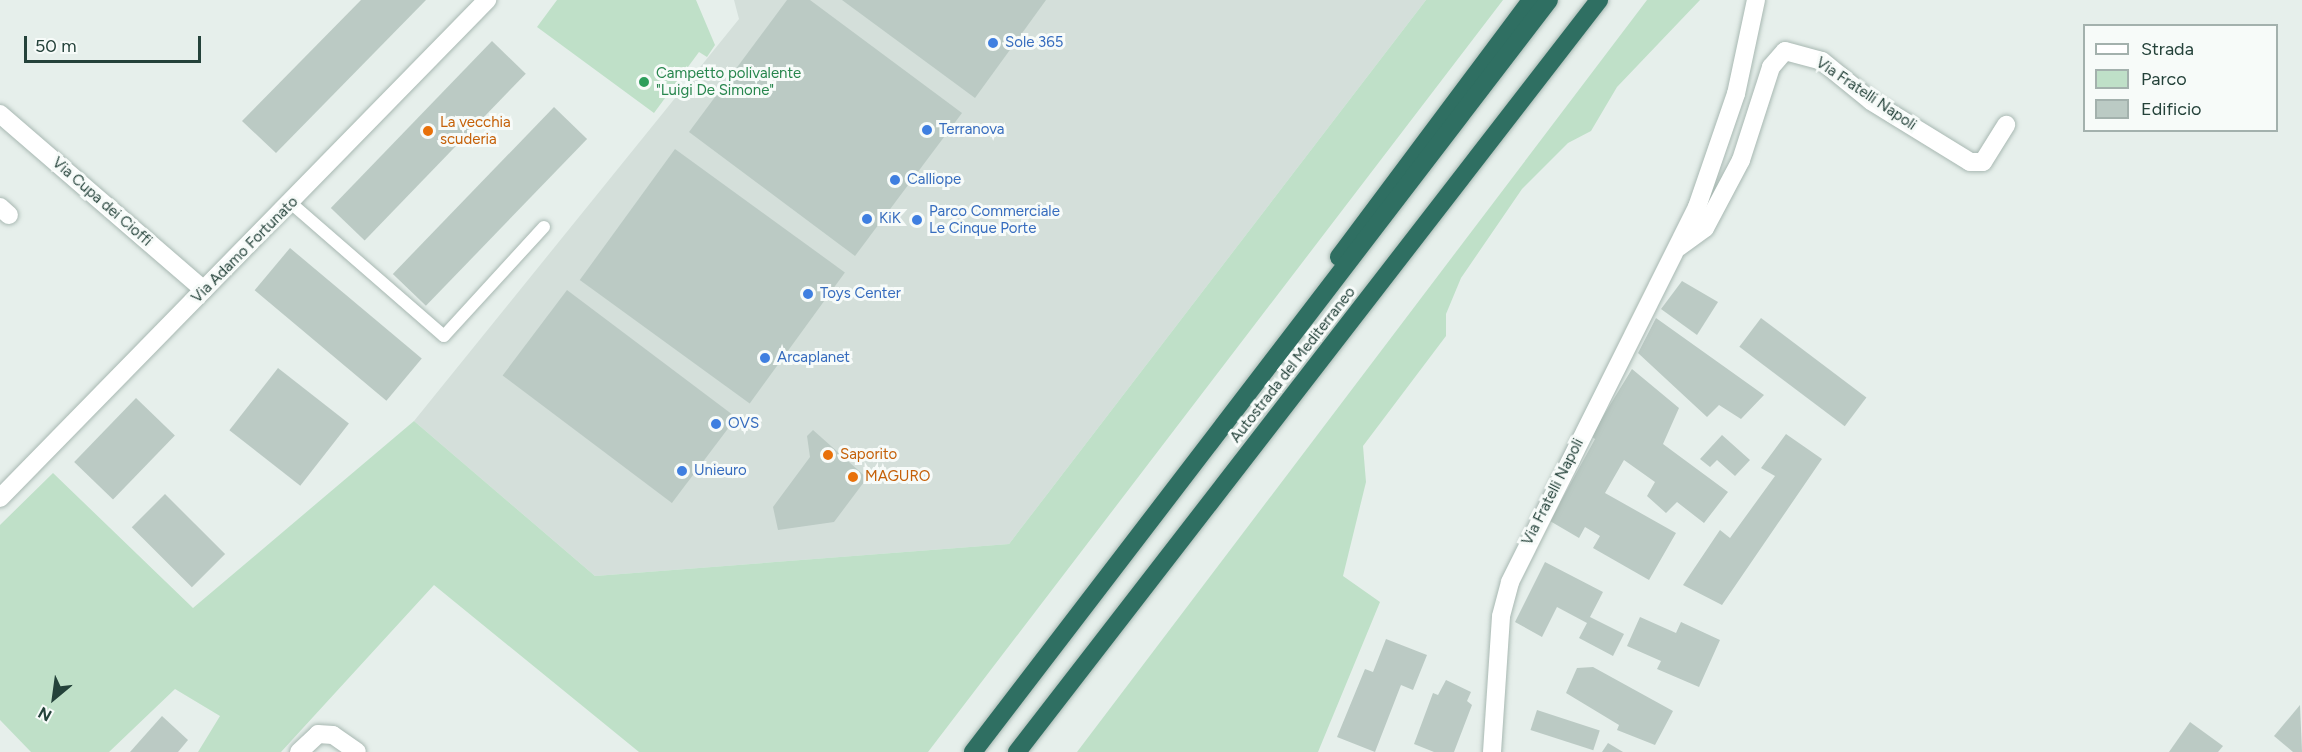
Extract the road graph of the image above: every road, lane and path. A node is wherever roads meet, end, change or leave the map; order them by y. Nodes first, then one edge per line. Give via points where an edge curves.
1 (487, 0) edge
2 (1531, 0) edge
3 (1549, 0) edge
4 (1599, 0) edge
5 (1756, 0) edge
6 (0, 114) edge
7 (2006, 125) dead end
8 (292, 204) junction
9 (544, 227) dead end
10 (1675, 249) junction
11 (204, 290) junction
12 (1296, 328) junction
13 (0, 498) edge
14 (299, 752) edge
15 (357, 752) edge
16 (973, 752) edge
17 (1017, 752) edge
18 (1492, 752) edge

1 - 8 street, Via Adamo Fortunato
2 - 12 highway via 1355,230
3 - 12 highway, Autostrada del Mediterraneo
4 - 17 highway, Autostrada del Mediterraneo
5 - 10 street, Via Fratelli Napoli via 1720,149
6 - 11 street, Via Cupa dei Cioffi
7 - 10 street, Via Fratelli Napoli via 1983,162 1970,162 1871,101 1822,62 1785,51 1771,67 1741,160 1705,228
8 - 9 lane via 444,336
8 - 11 street, Via Adamo Fortunato
10 - 18 street, Via Fratelli Napoli via 1510,582 1501,616
11 - 13 street, Via Adamo Fortunato
12 - 16 highway, Autostrada del Mediterraneo
14 - 15 street via 318,734 333,735

